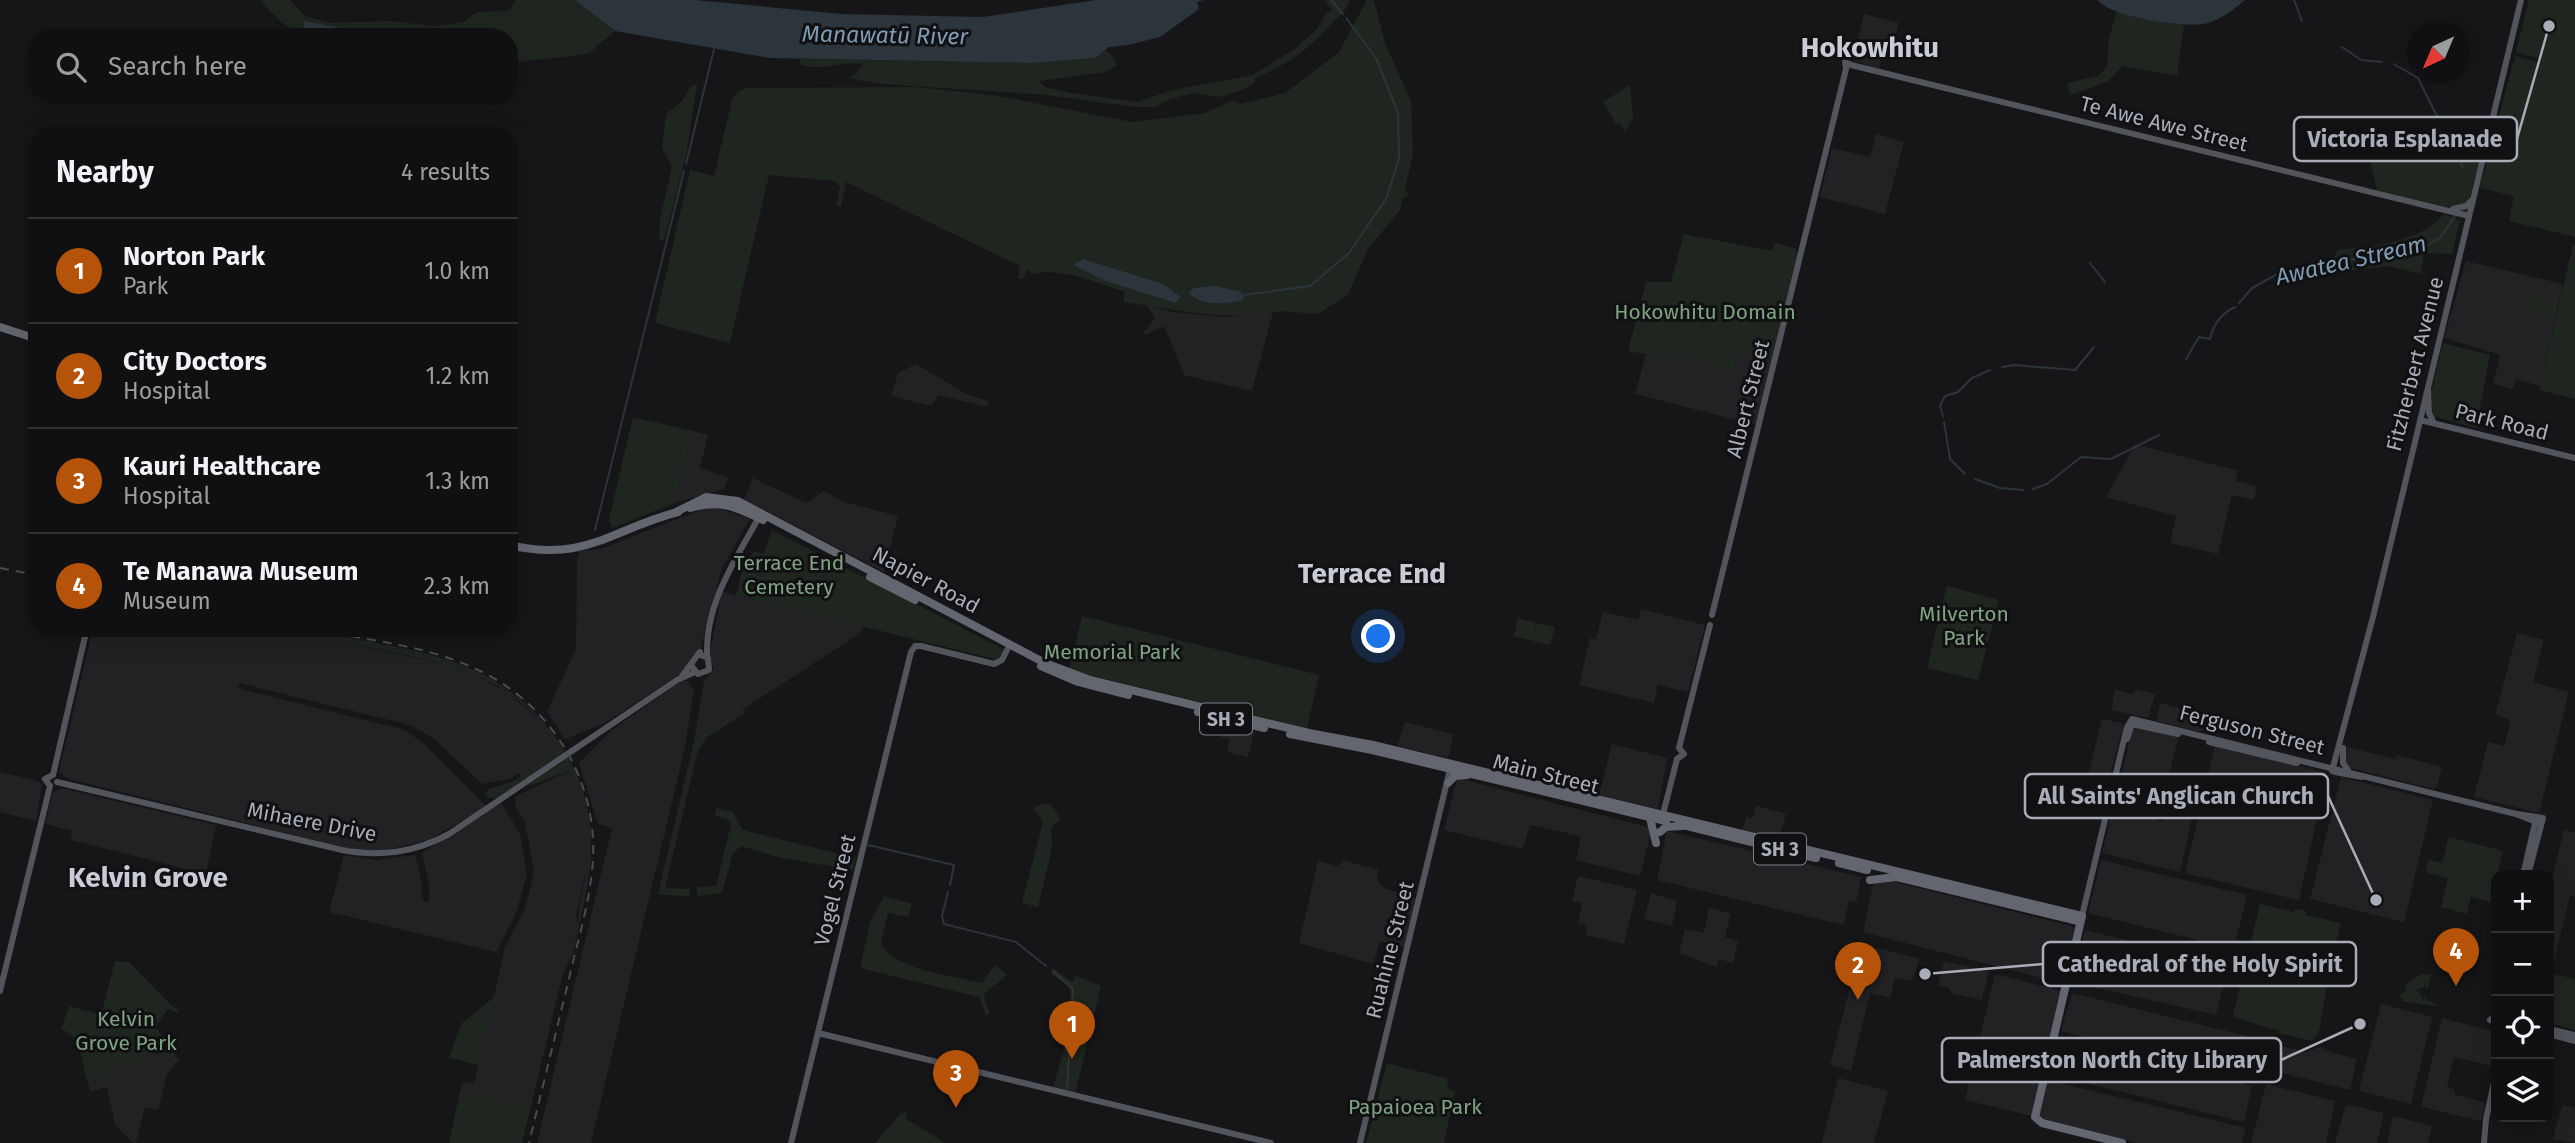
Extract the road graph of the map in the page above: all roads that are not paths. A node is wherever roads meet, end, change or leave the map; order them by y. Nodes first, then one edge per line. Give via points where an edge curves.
1 (2520, 1) edge
2 (1849, 67) joint
3 (2473, 199) junction
4 (2431, 206) junction
5 (2469, 216) junction
6 (0, 327) edge
7 (28, 336) edge
8 (2428, 386) junction
9 (2420, 420) junction
10 (2434, 424) junction
11 (2575, 458) edge
12 (760, 516) junction
13 (518, 548) edge
14 (85, 637) edge
15 (706, 641) junction
16 (1009, 646) junction
17 (698, 654) junction
18 (706, 656) junction
19 (691, 664) junction
20 (695, 672) junction
21 (682, 677) junction
22 (2132, 722) junction
23 (2343, 736) junction
24 (2343, 748) junction
25 (2336, 754) junction
26 (2319, 764) junction
27 (1451, 766) junction
28 (2334, 770) junction
29 (2348, 771) junction
30 (52, 775) junction
31 (1477, 776) junction
32 (2364, 776) junction
33 (57, 782) junction
34 (1448, 783) junction
35 (50, 786) junction
36 (1662, 817) junction
37 (1650, 818) junction
38 (1689, 827) junction
39 (1660, 832) dead end
40 (1656, 843) dead end
41 (2527, 870) edge
42 (1899, 878) junction
43 (1870, 880) dead end
44 (2082, 919) junction
45 (0, 991) edge
46 (2554, 1030) edge
47 (818, 1033) junction
48 (2554, 1035) edge
49 (2575, 1035) edge
50 (2575, 1041) edge
51 (2491, 1102) edge
52 (791, 1143) edge
53 (1271, 1143) edge
54 (1362, 1143) edge
55 (2122, 1143) edge
56 (2484, 1143) edge

1 - 3 main road, Fitzherbert Avenue
2 - 4 main road, Te Awe Awe Street
2 - 36 main road, Albert Street via 1712,615 1707,619 1710,625 1679,748 1672,753 1677,759
3 - 4 main road via 2459,209
3 - 5 main road, Fitzherbert Avenue
4 - 5 main road, Te Awe Awe Street
5 - 8 main road, Fitzherbert Avenue
6 - 7 highway
8 - 9 main road, Fitzherbert Avenue
8 - 10 main road via 2429,416
9 - 10 main road, Park Road
9 - 23 main road, Fitzherbert Avenue
10 - 11 main road, Park Road
12 - 13 highway, Napier Road / SH 3 via 721,502 674,513 590,546
12 - 15 main road via 724,576
12 - 16 highway, Napier Road / SH 3
14 - 30 main road
15 - 17 main road
15 - 18 main road
16 - 27 highway, Main Street / SH 3 via 1054,673 1091,686 1308,738
16 - 47 main road, Vogel Street via 1002,660 994,664 915,646 911,652
17 - 18 main road
17 - 19 main road
18 - 20 main road via 709,670
19 - 20 main road
19 - 21 main road, Mihaere Drive
20 - 21 main road, Mihaere Drive
21 - 33 main road, Mihaere Drive via 442,838 386,854 342,850
22 - 26 main road, Ferguson Street
22 - 28 main road, Ferguson Street
22 - 44 main road via 2128,721
23 - 24 main road, Fitzherbert Avenue
23 - 25 main road, Fitzherbert Avenue
24 - 28 main road, Fitzherbert Avenue
24 - 29 main road
25 - 26 main road
25 - 28 main road, Fitzherbert Avenue
26 - 28 main road, Ferguson Street
27 - 31 highway, Main Street / SH 3
27 - 34 main road, Ruahine Street
27 - 36 highway, Main Street / SH 3
28 - 29 main road, Ferguson Street
28 - 32 main road, Ferguson Street
29 - 32 main road, Ferguson Street
30 - 33 main road
30 - 35 main road via 45,779
31 - 34 highway via 1459,775
31 - 37 highway, Main Street / SH 3
32 - 41 main road, Ferguson Street via 2539,820
33 - 35 main road
34 - 54 main road, Ruahine Street
35 - 45 main road
36 - 37 highway, Main Street / SH 3
36 - 38 highway, Main Street / SH 3
36 - 44 highway, Main Street / SH 3
37 - 40 highway
38 - 39 highway via 1671,826
38 - 42 highway, Main Street / SH 3
42 - 43 highway
42 - 44 highway, Main Street / SH 3
44 - 55 highway via 2036,1119
46 - 49 main road
47 - 52 main road, Vogel Street
47 - 53 main road
48 - 50 main road
51 - 56 main road

